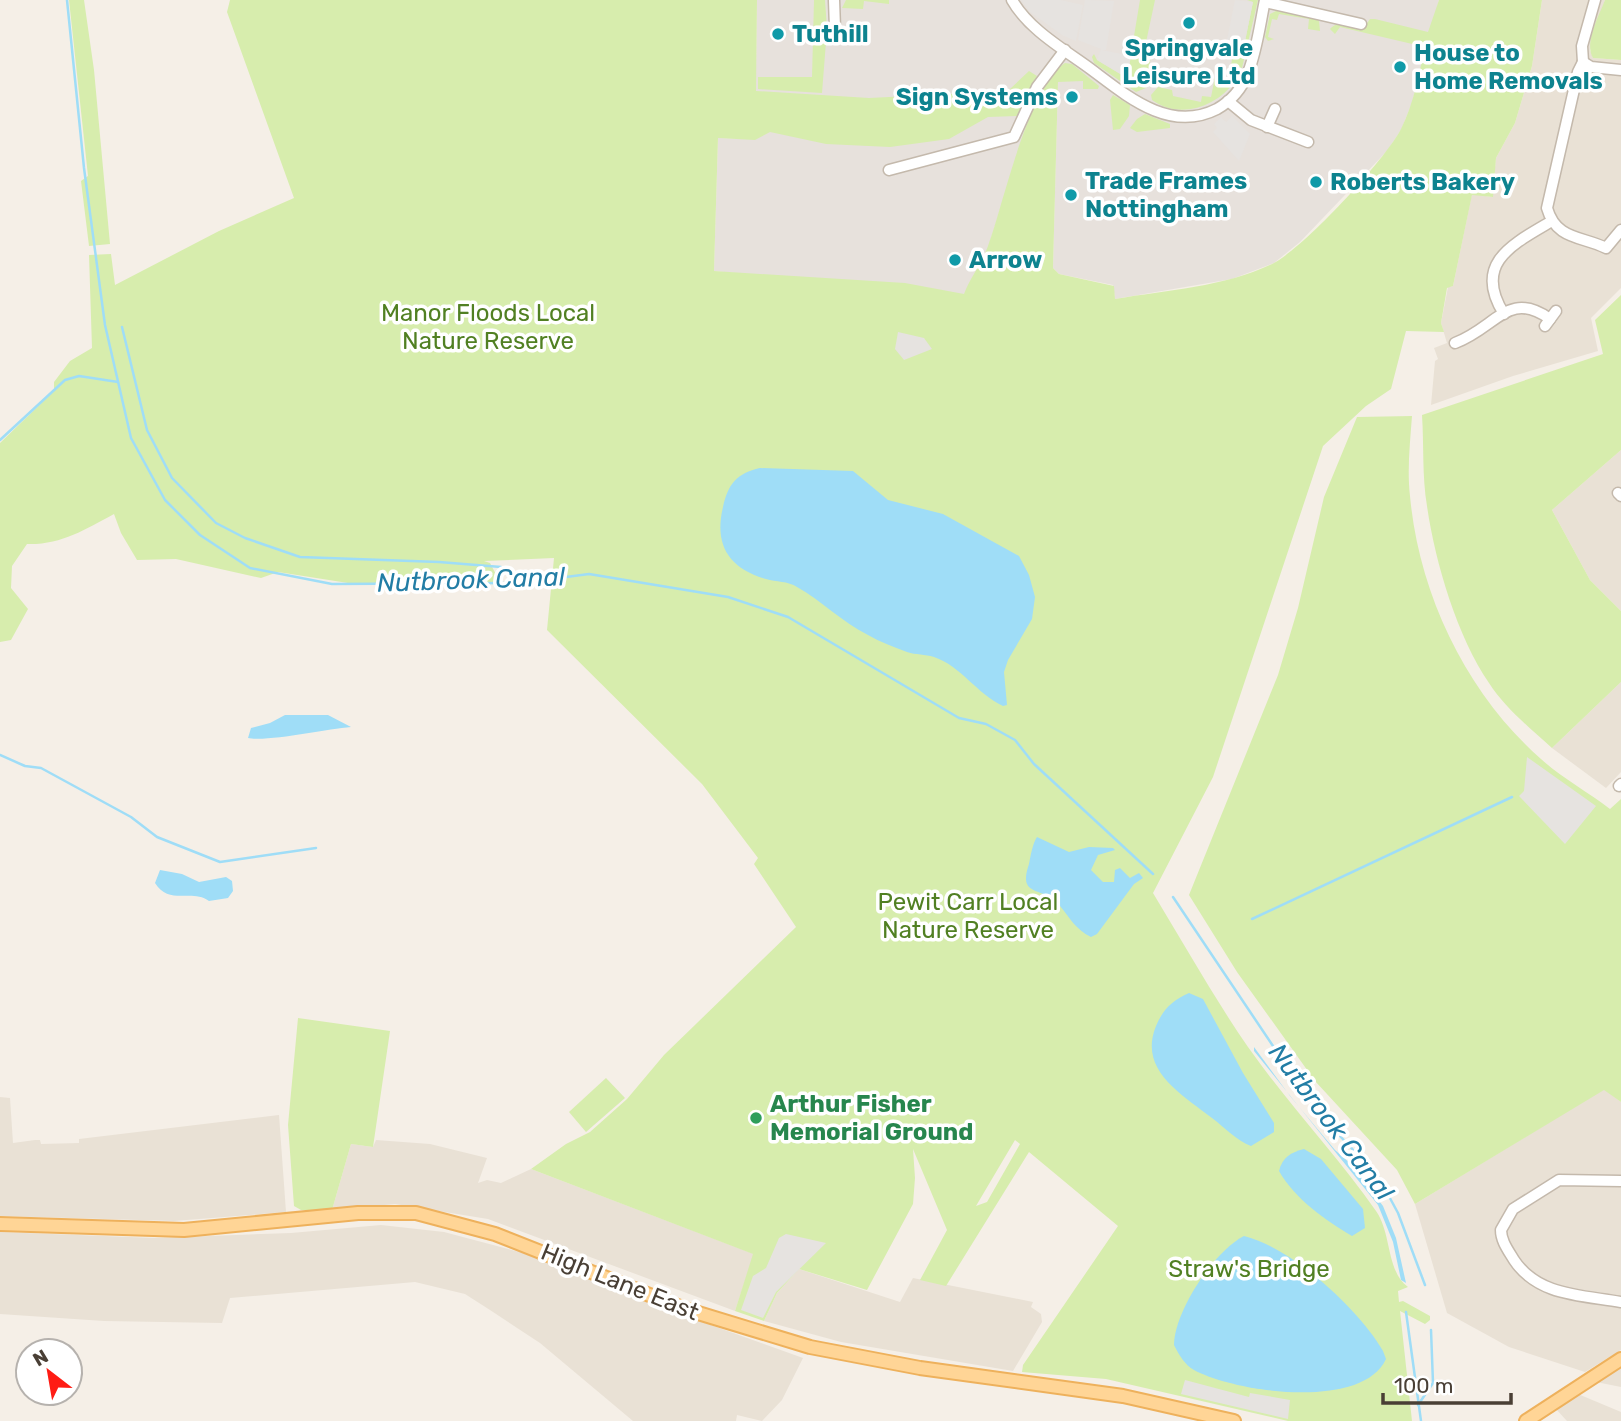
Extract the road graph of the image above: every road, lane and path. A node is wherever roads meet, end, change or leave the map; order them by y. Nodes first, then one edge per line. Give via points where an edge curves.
1 (834, 0) edge
2 (1012, 0) edge
3 (1595, 0) edge
4 (1265, 1) edge
5 (1361, 24) dead end
6 (835, 28) dead end
7 (1065, 50) junction
8 (1583, 62) junction
9 (1621, 70) edge
10 (1228, 101) junction
11 (1275, 109) dead end
12 (1267, 127) junction
13 (1308, 142) dead end
14 (889, 170) dead end
15 (1552, 221) junction
16 (1621, 230) edge
17 (1504, 314) junction
18 (1550, 319) dead end
19 (1471, 337) junction
20 (1455, 343) dead end
21 (1475, 348) dead end
22 (1621, 1181) edge
23 (0, 1224) edge
24 (1621, 1302) edge
25 (1621, 1359) edge
26 (1234, 1421) edge
27 (1525, 1421) edge

1 - 6 street
2 - 7 street via 1027,21
3 - 8 street via 1582,46
4 - 5 street
4 - 10 street via 1248,73
7 - 10 street via 1154,111 1192,117
7 - 14 street via 1037,87 1014,137 983,140
8 - 9 street
8 - 15 street via 1547,198
10 - 12 street via 1245,117
11 - 12 street
12 - 13 street
15 - 16 street via 1567,236 1610,252
15 - 17 street via 1498,259 1493,293
17 - 18 street via 1513,307 1527,306
17 - 19 street
19 - 20 street
19 - 21 street
22 - 24 street via 1559,1180 1513,1209 1501,1230 1506,1248 1534,1283
23 - 26 main road, High Lane East via 184,1230 380,1211 434,1216 510,1239 675,1306 781,1340 871,1360 1123,1396
25 - 27 main road

